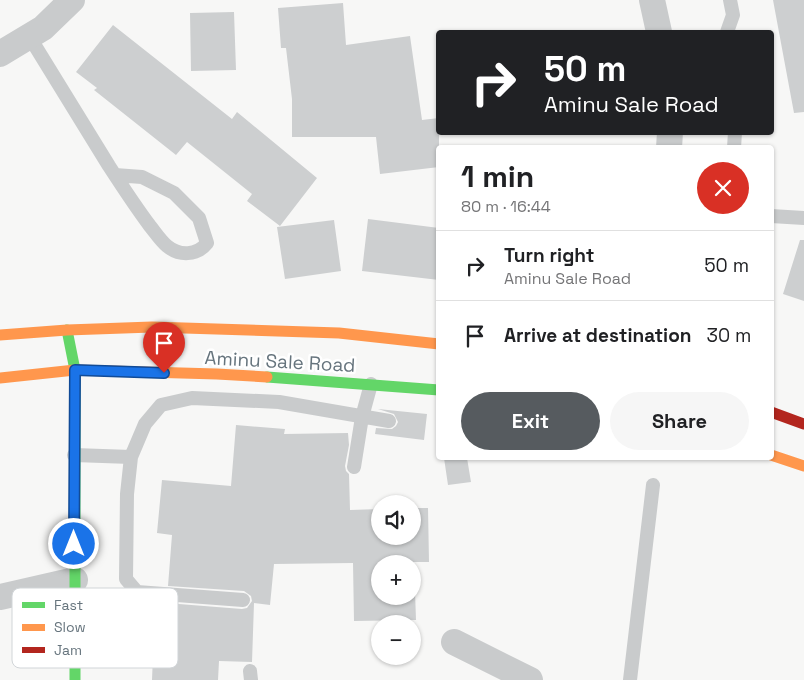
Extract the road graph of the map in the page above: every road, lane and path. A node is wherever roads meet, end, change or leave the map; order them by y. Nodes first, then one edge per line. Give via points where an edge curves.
1 (72, 0) edge
2 (652, 0) edge
3 (730, 0) edge
4 (659, 30) edge
5 (728, 30) edge
6 (29, 36) junction
7 (0, 54) edge
8 (115, 175) junction
9 (774, 216) edge
10 (804, 218) edge
11 (67, 330) junction
12 (0, 335) edge
13 (436, 344) edge
14 (75, 370) junction
15 (0, 378) edge
16 (371, 384) junction
17 (436, 390) edge
18 (774, 413) edge
19 (362, 417) junction
20 (390, 421) dead end
21 (804, 424) edge
22 (74, 455) junction
23 (774, 456) edge
24 (131, 458) junction
25 (354, 466) dead end
26 (804, 466) edge
27 (653, 485) dead end
28 (75, 580) junction
29 (40, 588) edge
30 (75, 588) edge
31 (134, 588) edge
32 (178, 595) edge
33 (243, 600) dead end
34 (454, 642) dead end
35 (530, 680) edge
36 (630, 680) edge

1 - 6 street via 43,28
2 - 4 street
3 - 5 lane via 733,15
6 - 7 street
6 - 8 lane
8 - 8 lane via 142,176 174,193 199,218 206,243 203,248 181,254 167,246 133,204
9 - 10 lane
11 - 12 street, Aminu Sale Road
11 - 13 street, Aminu Sale Road via 152,327 339,333
11 - 14 street
14 - 15 street, Aminu Sale Road
14 - 16 street, Aminu Sale Road via 218,374
14 - 22 street
16 - 17 street, Aminu Sale Road
16 - 19 lane
18 - 21 street
19 - 20 lane
19 - 24 lane via 279,402 192,398 161,405 145,424
19 - 25 lane
22 - 24 lane
22 - 28 street
23 - 26 street
24 - 31 lane via 127,494 126,579
27 - 36 lane
28 - 29 street
28 - 30 street
32 - 33 lane
34 - 35 street

